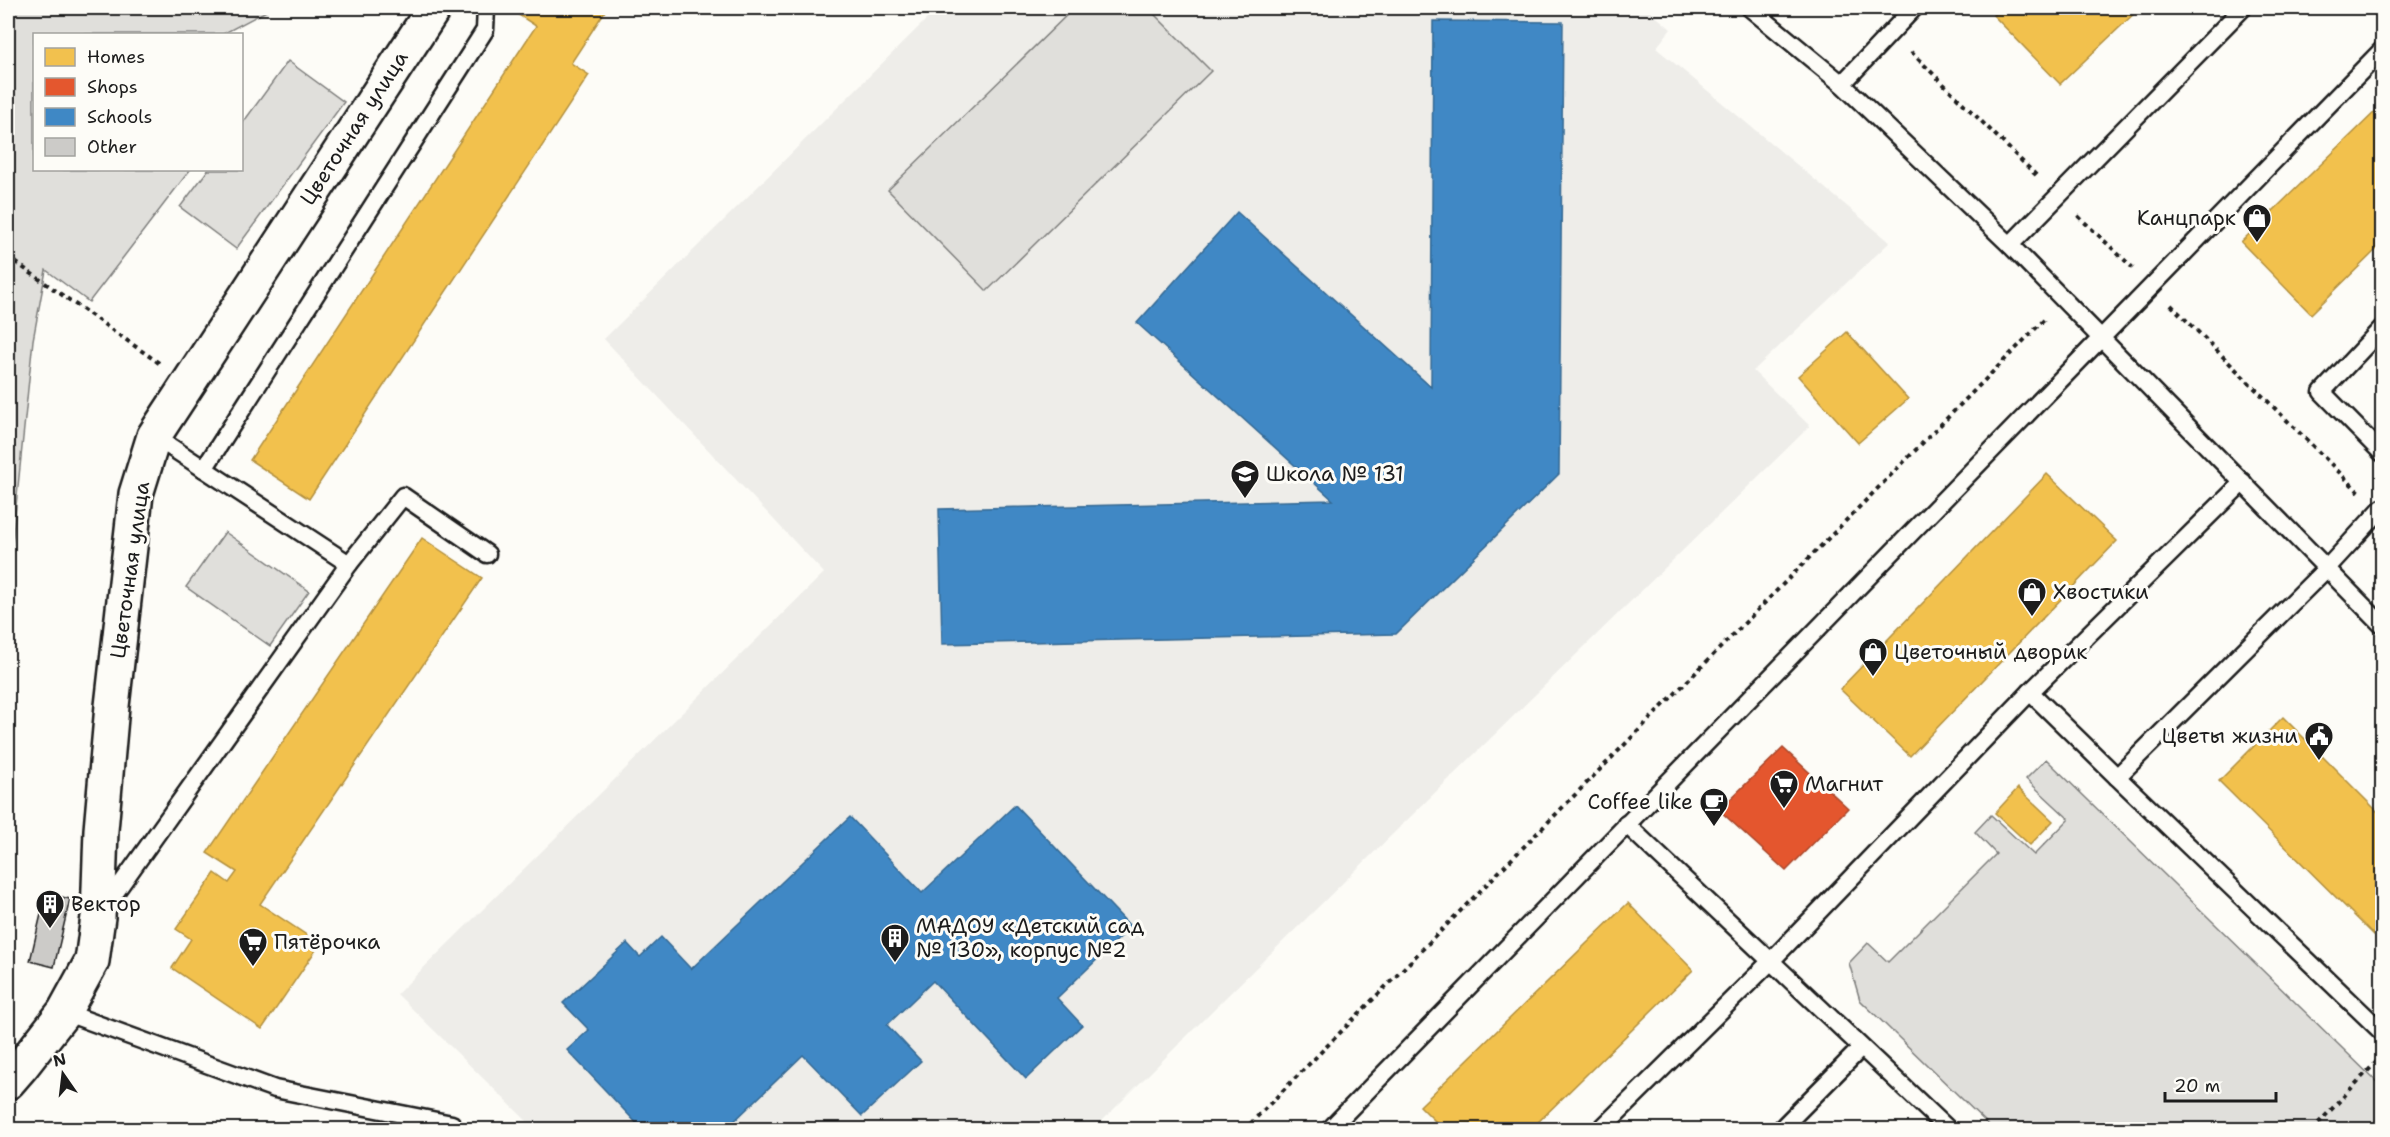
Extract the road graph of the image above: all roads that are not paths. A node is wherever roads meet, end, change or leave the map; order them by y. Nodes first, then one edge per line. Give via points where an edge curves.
1 (434, 8) edge
2 (486, 8) edge
3 (1750, 8) edge
4 (1914, 8) edge
5 (2243, 8) edge
6 (2382, 51) edge
7 (1842, 84) junction
8 (2010, 245) junction
9 (2382, 328) edge
10 (2101, 339) junction
11 (154, 436) junction
12 (2382, 453) edge
13 (204, 469) junction
14 (2243, 482) junction
15 (2381, 510) edge
16 (487, 554) dead end
17 (349, 564) junction
18 (2327, 567) junction
19 (2382, 625) edge
20 (2030, 692) junction
21 (2118, 777) junction
22 (1626, 824) junction
23 (98, 917) junction
24 (1770, 962) junction
25 (64, 1012) junction
26 (2382, 1032) edge
27 (1861, 1048) junction
28 (8, 1082) edge
29 (449, 1130) edge
30 (1329, 1130) edge
31 (1600, 1130) edge
32 (1780, 1130) edge
33 (1949, 1130) edge

1 - 11 street, Цветочная улица
2 - 13 lane via 485,30
3 - 7 lane
4 - 7 lane
5 - 8 lane
6 - 10 lane
7 - 8 lane
8 - 10 lane
9 - 12 lane via 2322,392
10 - 14 lane
10 - 22 lane
11 - 13 lane
11 - 23 street, Цветочная улица via 136,494 101,830
13 - 17 lane
14 - 18 lane
14 - 20 lane
15 - 18 lane
16 - 17 lane via 403,496
17 - 23 lane
18 - 19 lane
18 - 21 lane
20 - 21 lane
20 - 24 lane
21 - 26 lane
22 - 24 lane
22 - 30 lane
23 - 25 street, Цветочная улица via 92,961
24 - 27 lane
24 - 31 lane
25 - 28 street, Цветочная улица
25 - 29 lane via 275,1089 452,1124
27 - 32 lane
27 - 33 lane

